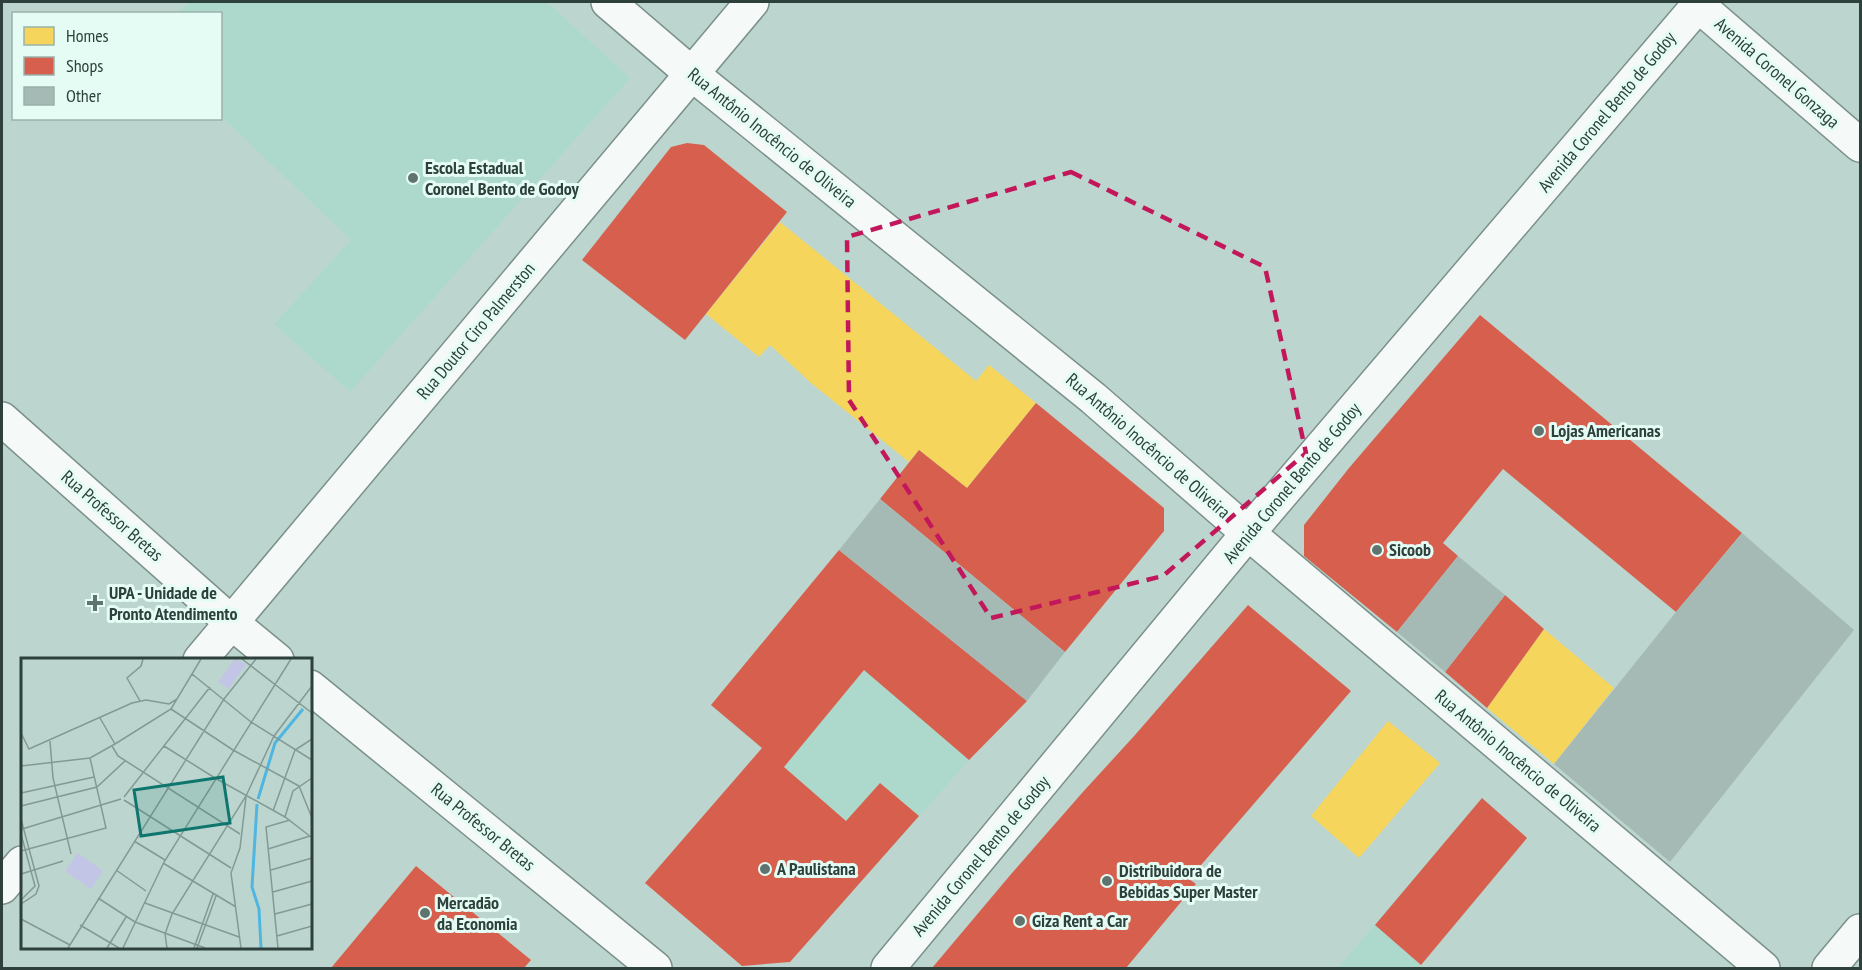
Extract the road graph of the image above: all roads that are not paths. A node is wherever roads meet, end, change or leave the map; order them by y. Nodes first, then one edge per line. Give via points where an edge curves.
1 (608, 2) edge
2 (752, 2) edge
3 (1698, 3) edge
4 (692, 74) junction
5 (1860, 145) edge
6 (2, 419) edge
7 (1248, 533) junction
8 (232, 622) junction
9 (202, 658) edge
10 (275, 658) edge
11 (312, 689) edge
12 (21, 864) edge
13 (2, 887) edge
14 (1860, 931) edge
15 (655, 969) edge
16 (888, 969) edge
17 (1763, 969) edge
18 (1829, 969) edge

1 - 4 street, Rua Antônio Inocêncio de Oliveira
2 - 4 street, Rua Doutor Ciro Palmerston
3 - 5 street, Avenida Coronel Gonzaga
3 - 7 street, Avenida Coronel Bento de Godoy
4 - 7 street, Rua Antônio Inocêncio de Oliveira via 1093,398
4 - 8 street, Rua Doutor Ciro Palmerston
6 - 8 street, Rua Professor Bretas
7 - 16 street, Avenida Coronel Bento de Godoy
7 - 17 street, Rua Antônio Inocêncio de Oliveira
8 - 9 street, Rua Doutor Ciro Palmerston
8 - 10 street, Rua Professor Bretas
11 - 15 street, Rua Professor Bretas
12 - 13 street
14 - 18 street

